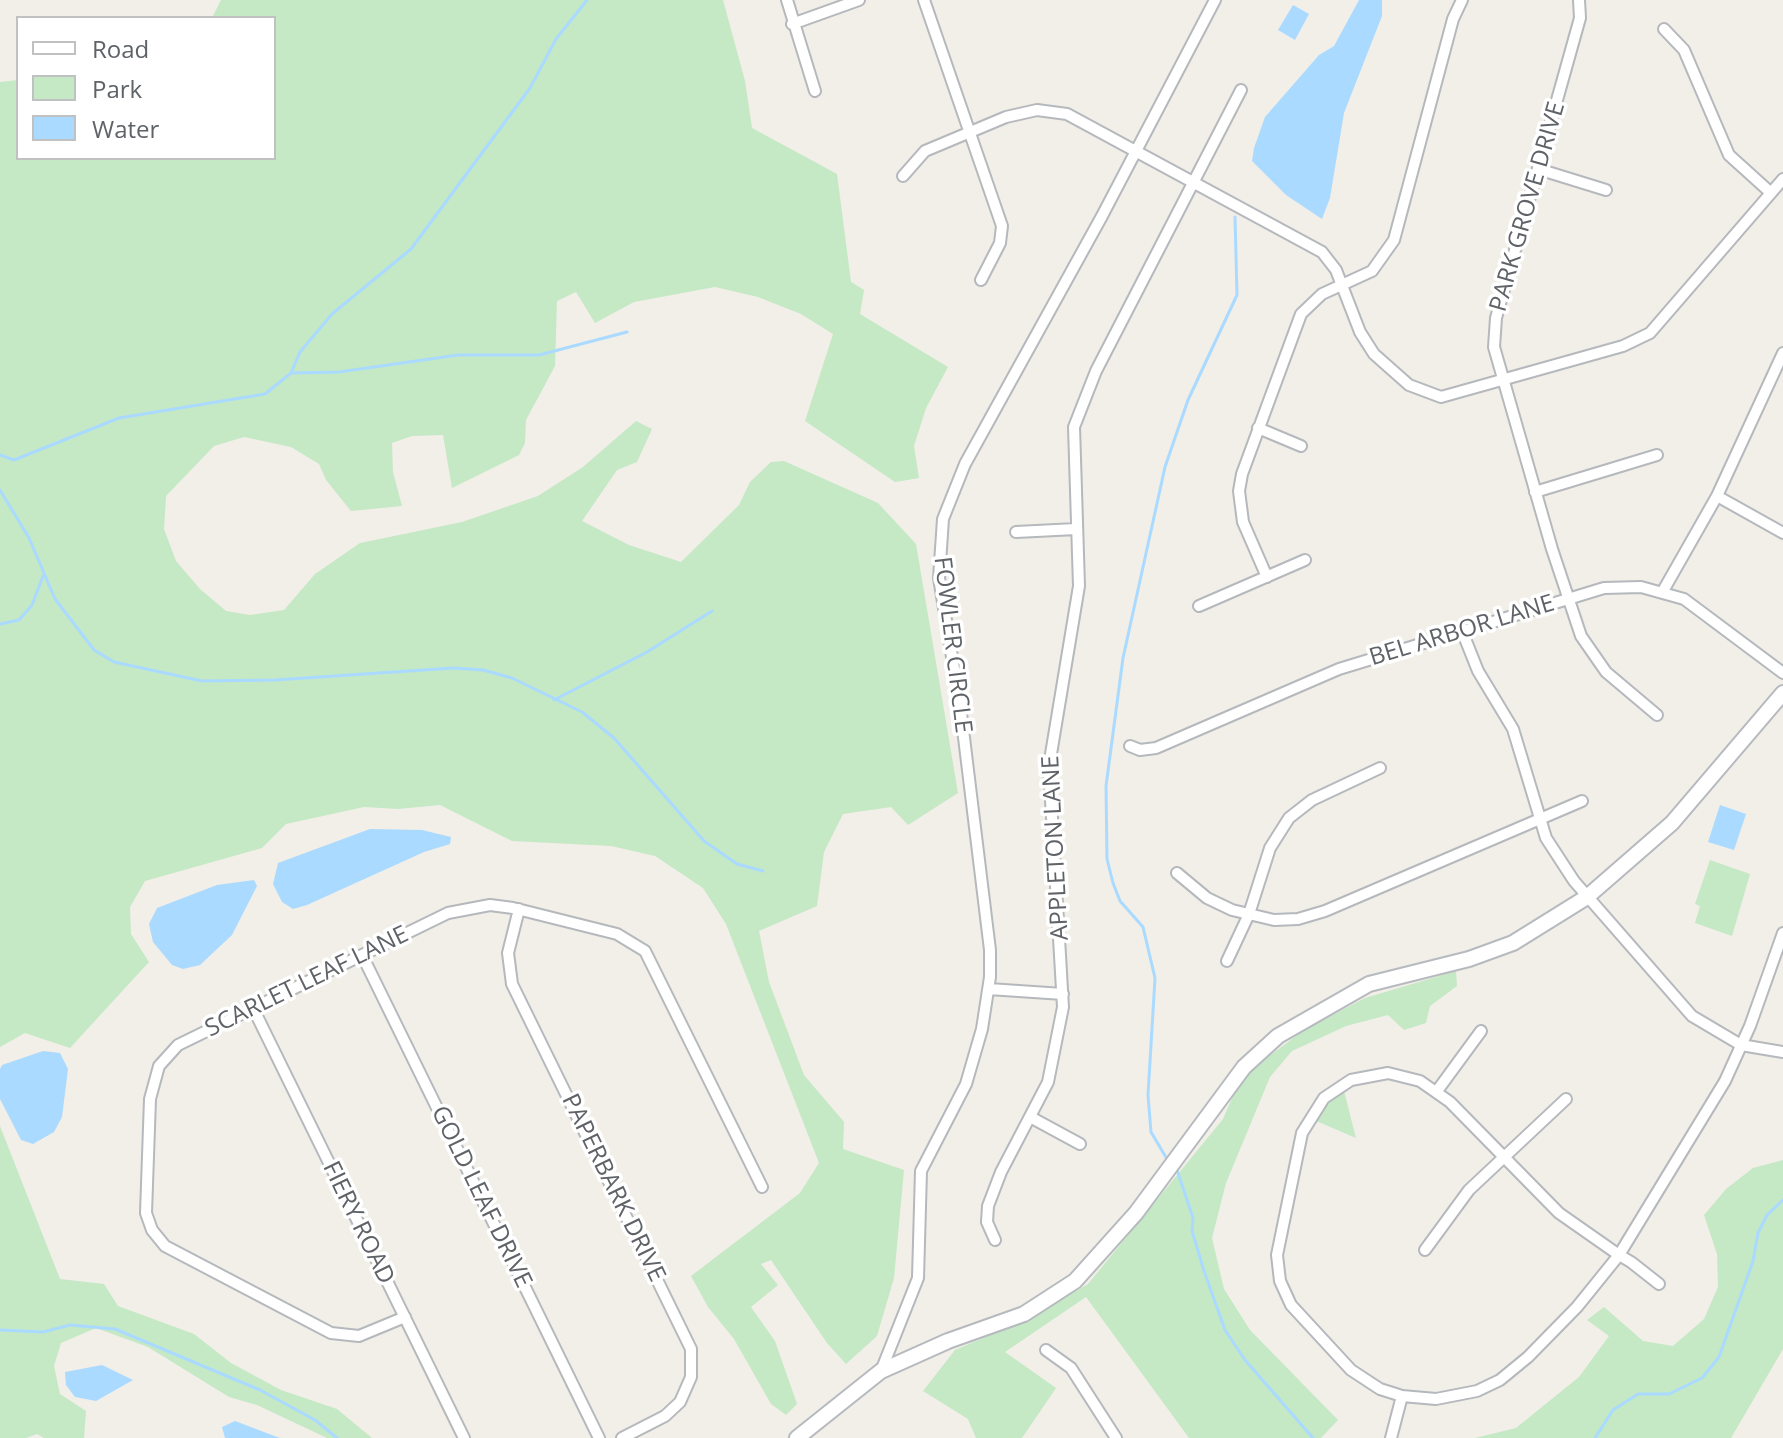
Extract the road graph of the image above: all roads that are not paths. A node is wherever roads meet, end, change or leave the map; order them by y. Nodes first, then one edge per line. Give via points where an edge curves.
1 (787, 0) edge
2 (859, 0) edge
3 (924, 0) edge
4 (1215, 0) edge
5 (1462, 0) edge
6 (1579, 0) edge
7 (792, 24) junction
8 (1664, 29) dead end
9 (1241, 90) dead end
10 (815, 91) dead end
11 (970, 130) junction
12 (1136, 150) junction
13 (1538, 169) junction
14 (903, 176) dead end
15 (1783, 179) edge
16 (1194, 181) junction
17 (1606, 190) dead end
18 (1771, 193) junction
19 (981, 280) dead end
20 (1342, 285) junction
21 (1783, 353) edge
22 (1502, 382) junction
23 (1258, 428) junction
24 (1301, 446) dead end
25 (1657, 455) dead end
26 (1535, 492) junction
27 (1717, 496) junction
28 (1076, 529) junction
29 (1016, 532) dead end
30 (1783, 533) edge
31 (1305, 560) dead end
32 (1267, 577) junction
33 (1663, 591) junction
34 (1568, 598) junction
35 (1199, 606) dead end
36 (1462, 631) junction
37 (1783, 673) edge
38 (1783, 693) edge
39 (1657, 715) dead end
40 (1130, 746) dead end
41 (1380, 768) dead end
42 (1582, 801) dead end
43 (1539, 821) junction
44 (1177, 873) dead end
45 (1587, 897) junction
46 (519, 909) junction
47 (1249, 914) junction
48 (1783, 933) edge
49 (362, 955) junction
50 (1227, 961) dead end
51 (989, 989) junction
52 (1063, 994) junction
53 (253, 1008) junction
54 (1481, 1031) dead end
55 (1741, 1045) junction
56 (1783, 1052) edge
57 (1437, 1091) junction
58 (1566, 1099) dead end
59 (1032, 1118) junction
60 (1080, 1144) dead end
61 (1503, 1158) junction
62 (762, 1187) dead end
63 (995, 1240) dead end
64 (1425, 1250) dead end
65 (1619, 1255) junction
66 (1659, 1284) dead end
67 (405, 1317) junction
68 (894, 1336) junction
69 (1046, 1350) dead end
70 (911, 1358) junction
71 (881, 1371) junction
72 (1402, 1396) junction
73 (464, 1438) edge
74 (599, 1438) edge
75 (622, 1438) edge
76 (797, 1438) edge
77 (1116, 1438) edge
78 (1391, 1438) edge

1 - 7 street
2 - 7 street
3 - 11 street
4 - 12 street, FOWLER CIRCLE
5 - 20 street via 1394,240 1372,271
6 - 13 street, PARK GROVE DRIVE via 1578,30
7 - 10 street
8 - 18 street via 1684,50 1729,155
9 - 16 street, APPLETON LANE
11 - 12 street via 1021,112 1052,110
11 - 14 street via 925,151
11 - 19 street via 1002,226 1000,243
12 - 16 street
12 - 51 street, FOWLER CIRCLE via 965,464 940,534 939,578 990,950
13 - 17 street
13 - 22 street, PARK GROVE DRIVE via 1496,318 1494,347
15 - 18 street
16 - 20 street via 1312,245 1330,261
16 - 28 street, APPLETON LANE via 1078,413
18 - 22 street via 1650,333
20 - 22 street via 1365,342 1418,391 1445,397
20 - 23 street via 1322,294 1301,314
21 - 27 street
22 - 26 street, PARK GROVE DRIVE
23 - 24 street
23 - 32 street via 1242,474 1240,507
25 - 26 street
26 - 34 street, PARK GROVE DRIVE
27 - 30 street
27 - 33 street
28 - 29 street
28 - 52 street, APPLETON LANE via 1077,612 1049,766
31 - 32 street
32 - 35 street
33 - 34 street, BEL ARBOR LANE via 1616,586
33 - 37 street, BEL ARBOR LANE via 1701,609
34 - 36 street, BEL ARBOR LANE
34 - 39 street, PARK GROVE DRIVE via 1597,662
36 - 40 street, BEL ARBOR LANE via 1339,669 1156,748
36 - 43 street via 1478,671 1513,729
38 - 45 main road via 1672,823
41 - 47 street via 1312,800 1289,818 1270,848
42 - 43 street
43 - 45 street
43 - 47 street via 1313,916 1282,920
44 - 47 street via 1207,898
45 - 55 street via 1692,1016
45 - 70 main road via 1513,943 1369,984 1278,1036 1244,1067 1136,1213 1075,1281 1024,1314
46 - 49 street, SCARLET LEAF LANE via 458,909
46 - 62 street, SCARLET LEAF LANE via 617,934 645,951
46 - 75 street, PAPERBARK DRIVE via 508,953 512,984 691,1349 691,1377 680,1402
47 - 50 street
48 - 55 street
49 - 53 street, SCARLET LEAF LANE
49 - 74 street, GOLD LEAF DRIVE
51 - 52 street
51 - 68 street, FOWLER CIRCLE via 966,1084 921,1171 918,1278
52 - 59 street, APPLETON LANE via 1052,1067
53 - 67 street, FIERY ROAD
53 - 67 street, SCARLET LEAF LANE via 178,1045 155,1074 145,1198 152,1230 172,1252 331,1333 359,1336
54 - 57 street
55 - 56 street
55 - 65 street via 1700,1126
57 - 61 street
57 - 72 street via 1410,1077 1380,1073 1351,1080 1324,1098 1302,1133 1277,1245 1280,1281 1296,1311 1351,1370
58 - 61 street
59 - 60 street
59 - 63 street, APPLETON LANE via 991,1197 987,1222
61 - 64 street via 1452,1209
61 - 65 street via 1559,1213
65 - 66 street
65 - 72 street via 1561,1326 1500,1380 1451,1398
67 - 73 street, FIERY ROAD
68 - 70 street
68 - 71 street, FOWLER CIRCLE
69 - 77 street via 1071,1368
70 - 71 main road
71 - 76 main road
72 - 78 street

